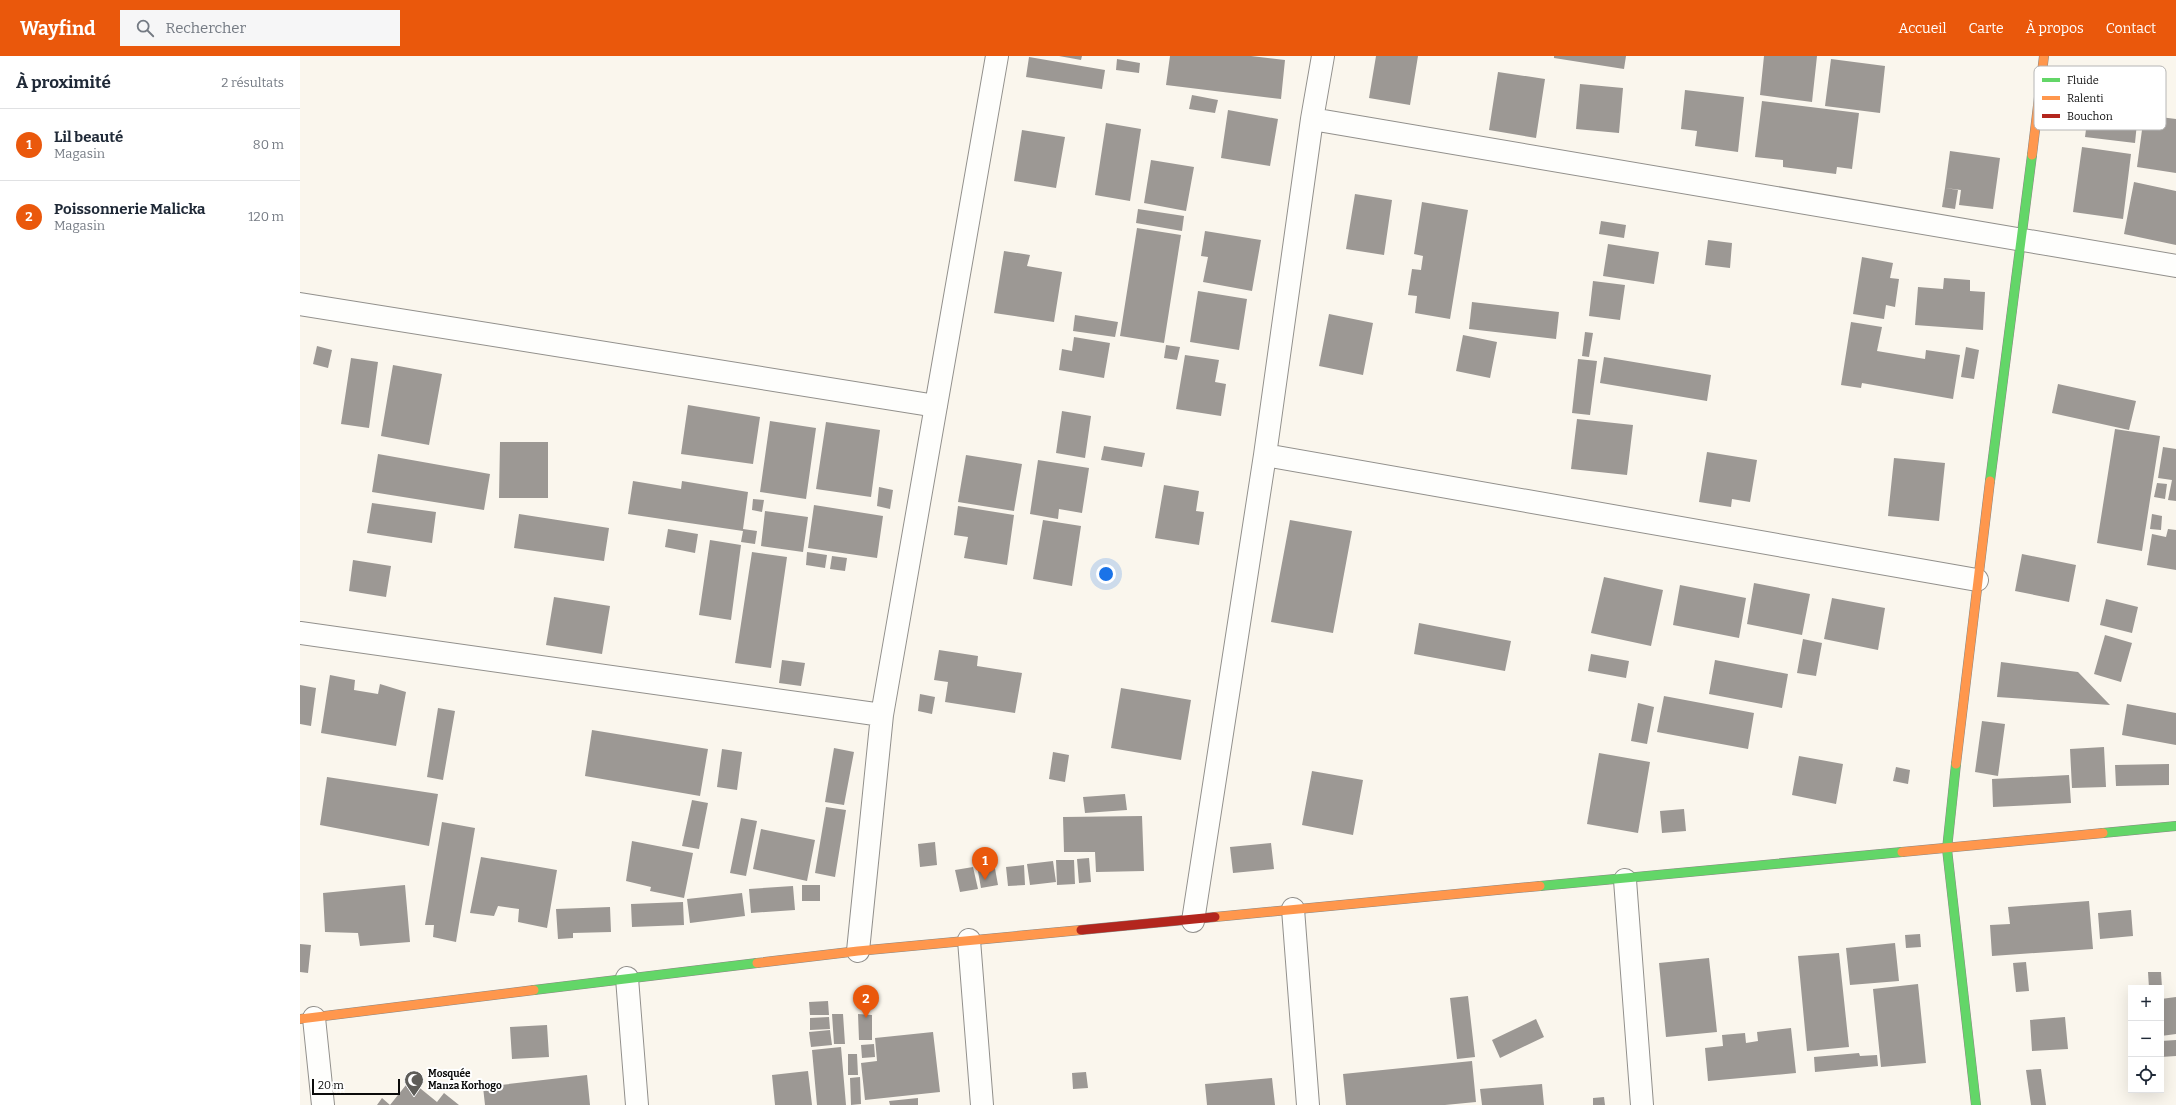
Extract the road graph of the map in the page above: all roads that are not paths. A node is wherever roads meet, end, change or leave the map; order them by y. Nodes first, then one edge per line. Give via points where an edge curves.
1 (997, 56) edge
2 (1323, 56) edge
3 (2044, 56) edge
4 (2043, 66) edge
5 (1312, 119) junction
6 (2035, 130) edge
7 (2022, 241) junction
8 (2176, 266) edge
9 (300, 304) edge
10 (936, 406) junction
11 (1265, 455) junction
12 (1977, 580) junction
13 (300, 634) edge
14 (882, 715) junction
15 (2176, 826) edge
16 (1947, 849) junction
17 (1625, 880) junction
18 (1293, 909) junction
19 (1193, 921) junction
20 (969, 940) junction
21 (858, 951) junction
22 (627, 978) junction
23 (307, 1019) edge
24 (323, 1105) edge
25 (637, 1105) edge
26 (982, 1105) edge
27 (1308, 1105) edge
28 (1642, 1105) edge
29 (1976, 1105) edge

1 - 10 street
2 - 5 street
3 - 4 street
5 - 7 street
5 - 11 street
6 - 7 street
7 - 8 street
7 - 12 street
9 - 10 street
10 - 14 street
11 - 12 street
11 - 19 street
12 - 16 street
13 - 14 street
14 - 21 street
15 - 16 street
16 - 17 street
16 - 29 street
17 - 18 street
17 - 28 street
18 - 19 street
18 - 27 street
19 - 20 street
20 - 21 street
20 - 26 street
21 - 22 street
22 - 23 street
22 - 25 street
23 - 24 street

